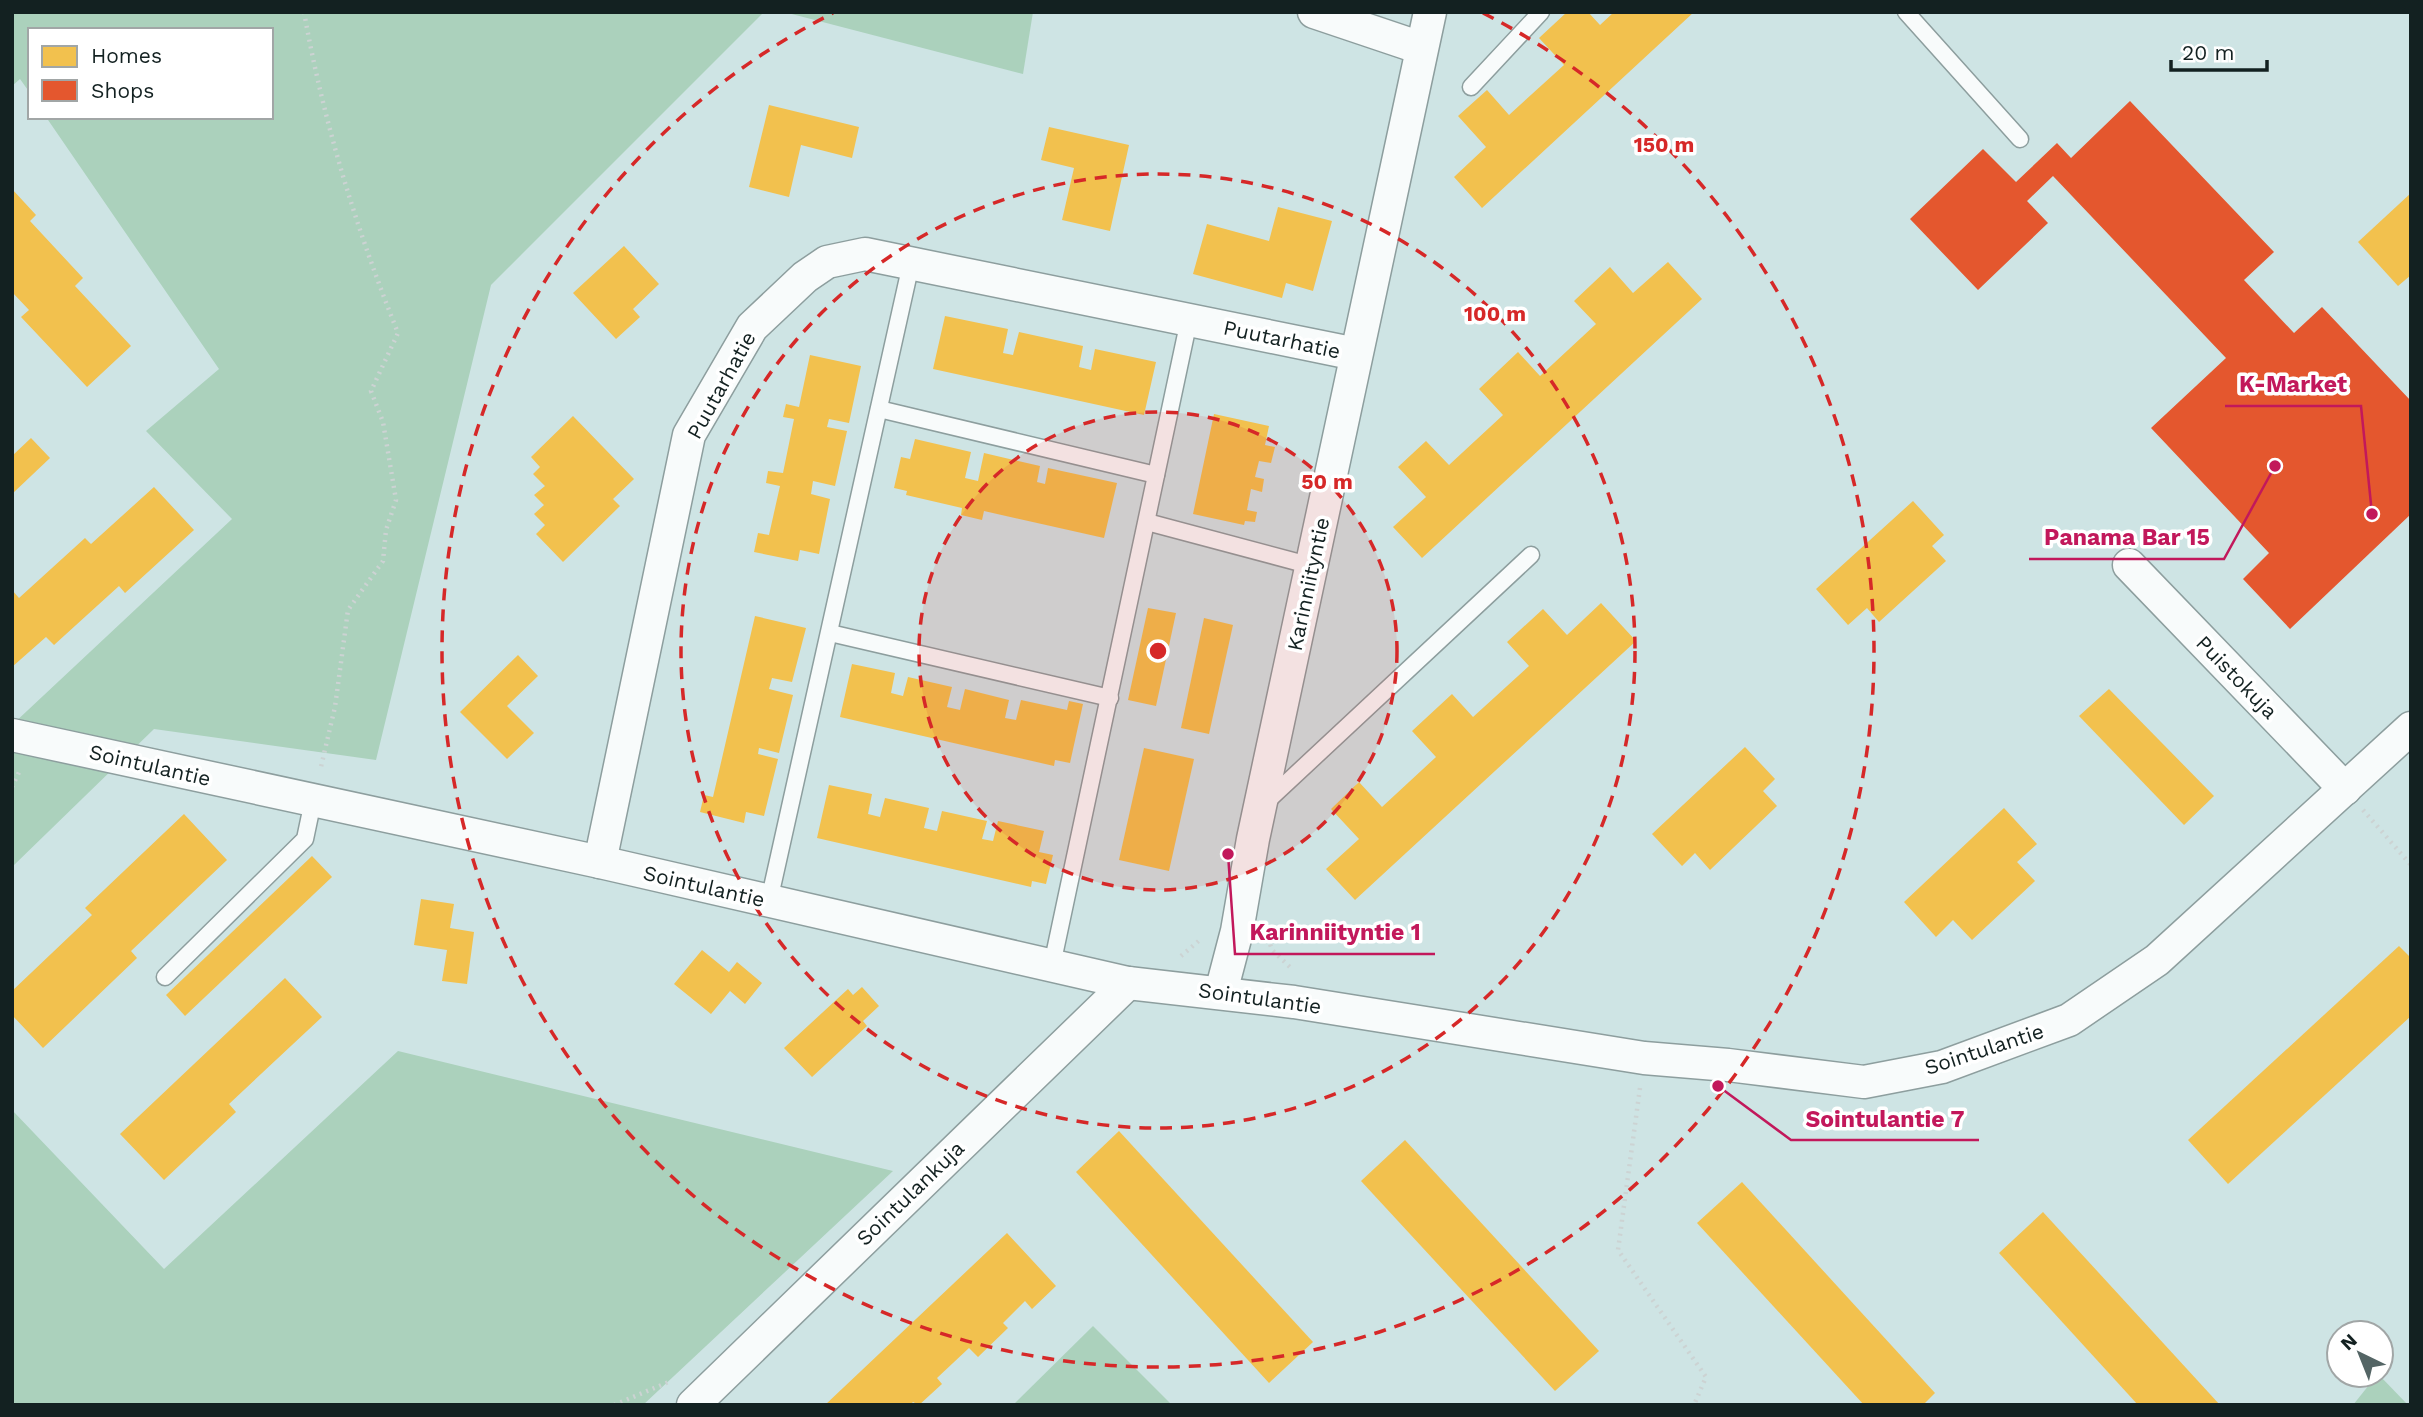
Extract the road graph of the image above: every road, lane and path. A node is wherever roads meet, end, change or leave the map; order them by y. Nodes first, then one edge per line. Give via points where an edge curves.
1 (304, 12) edge
2 (1314, 12) edge
3 (1430, 12) edge
4 (1541, 12) edge
5 (1906, 12) edge
6 (1421, 48) junction
7 (1471, 87) dead end
8 (2020, 139) dead end
9 (911, 264) junction
10 (1189, 320) junction
11 (1356, 354) junction
12 (879, 409) junction
13 (1157, 475) junction
14 (1147, 522) junction
15 (1531, 555) dead end
16 (2129, 565) dead end
17 (1311, 566) junction
18 (830, 633) junction
19 (1110, 698) junction
20 (2411, 728) edge
21 (12, 735) edge
22 (2345, 789) junction
23 (313, 801) junction
24 (1261, 807) junction
25 (600, 862) junction
26 (2411, 865) edge
27 (769, 901) junction
28 (1237, 931) junction
29 (1172, 963) dead end
30 (1052, 965) junction
31 (165, 977) dead end
32 (1300, 977) dead end
33 (1128, 983) junction
34 (1221, 992) junction
35 (1644, 1058) junction
36 (693, 1405) edge
37 (1694, 1405) edge

1 - 23 path via 316,83 335,152 368,259 398,333 372,391 383,422 396,500 386,530 383,561 348,610 335,707
2 - 6 street
3 - 6 street, Karinniityntie
4 - 7 lane
5 - 8 lane
6 - 11 street, Karinniityntie
9 - 10 street, Puutarhatie
9 - 12 lane
9 - 25 street, Puutarhatie via 865,254 827,262 805,277 752,327 689,435
10 - 11 street, Puutarhatie
10 - 13 lane
11 - 17 street, Karinniityntie
12 - 13 lane
12 - 18 lane
13 - 14 lane
14 - 17 lane
14 - 19 lane
15 - 24 lane
16 - 22 street, Puistokuja
17 - 24 street, Karinniityntie
18 - 19 lane
18 - 27 lane
19 - 30 lane
20 - 22 street, Sointulantie
21 - 23 street, Sointulantie
22 - 26 path
22 - 35 street, Sointulantie via 2157,960 2069,1020 1942,1067 1864,1082
23 - 25 street, Sointulantie
23 - 31 lane via 305,839
24 - 28 street, Karinniityntie
25 - 27 street, Sointulantie
27 - 30 street, Sointulantie
28 - 29 path via 1213,926
28 - 32 path via 1267,935 1272,950
28 - 34 street, Karinniityntie
30 - 33 street, Sointulantie
33 - 34 street, Sointulantie
33 - 36 street, Sointulankuja
34 - 35 street, Sointulantie
35 - 37 path via 1618,1250 1706,1377

